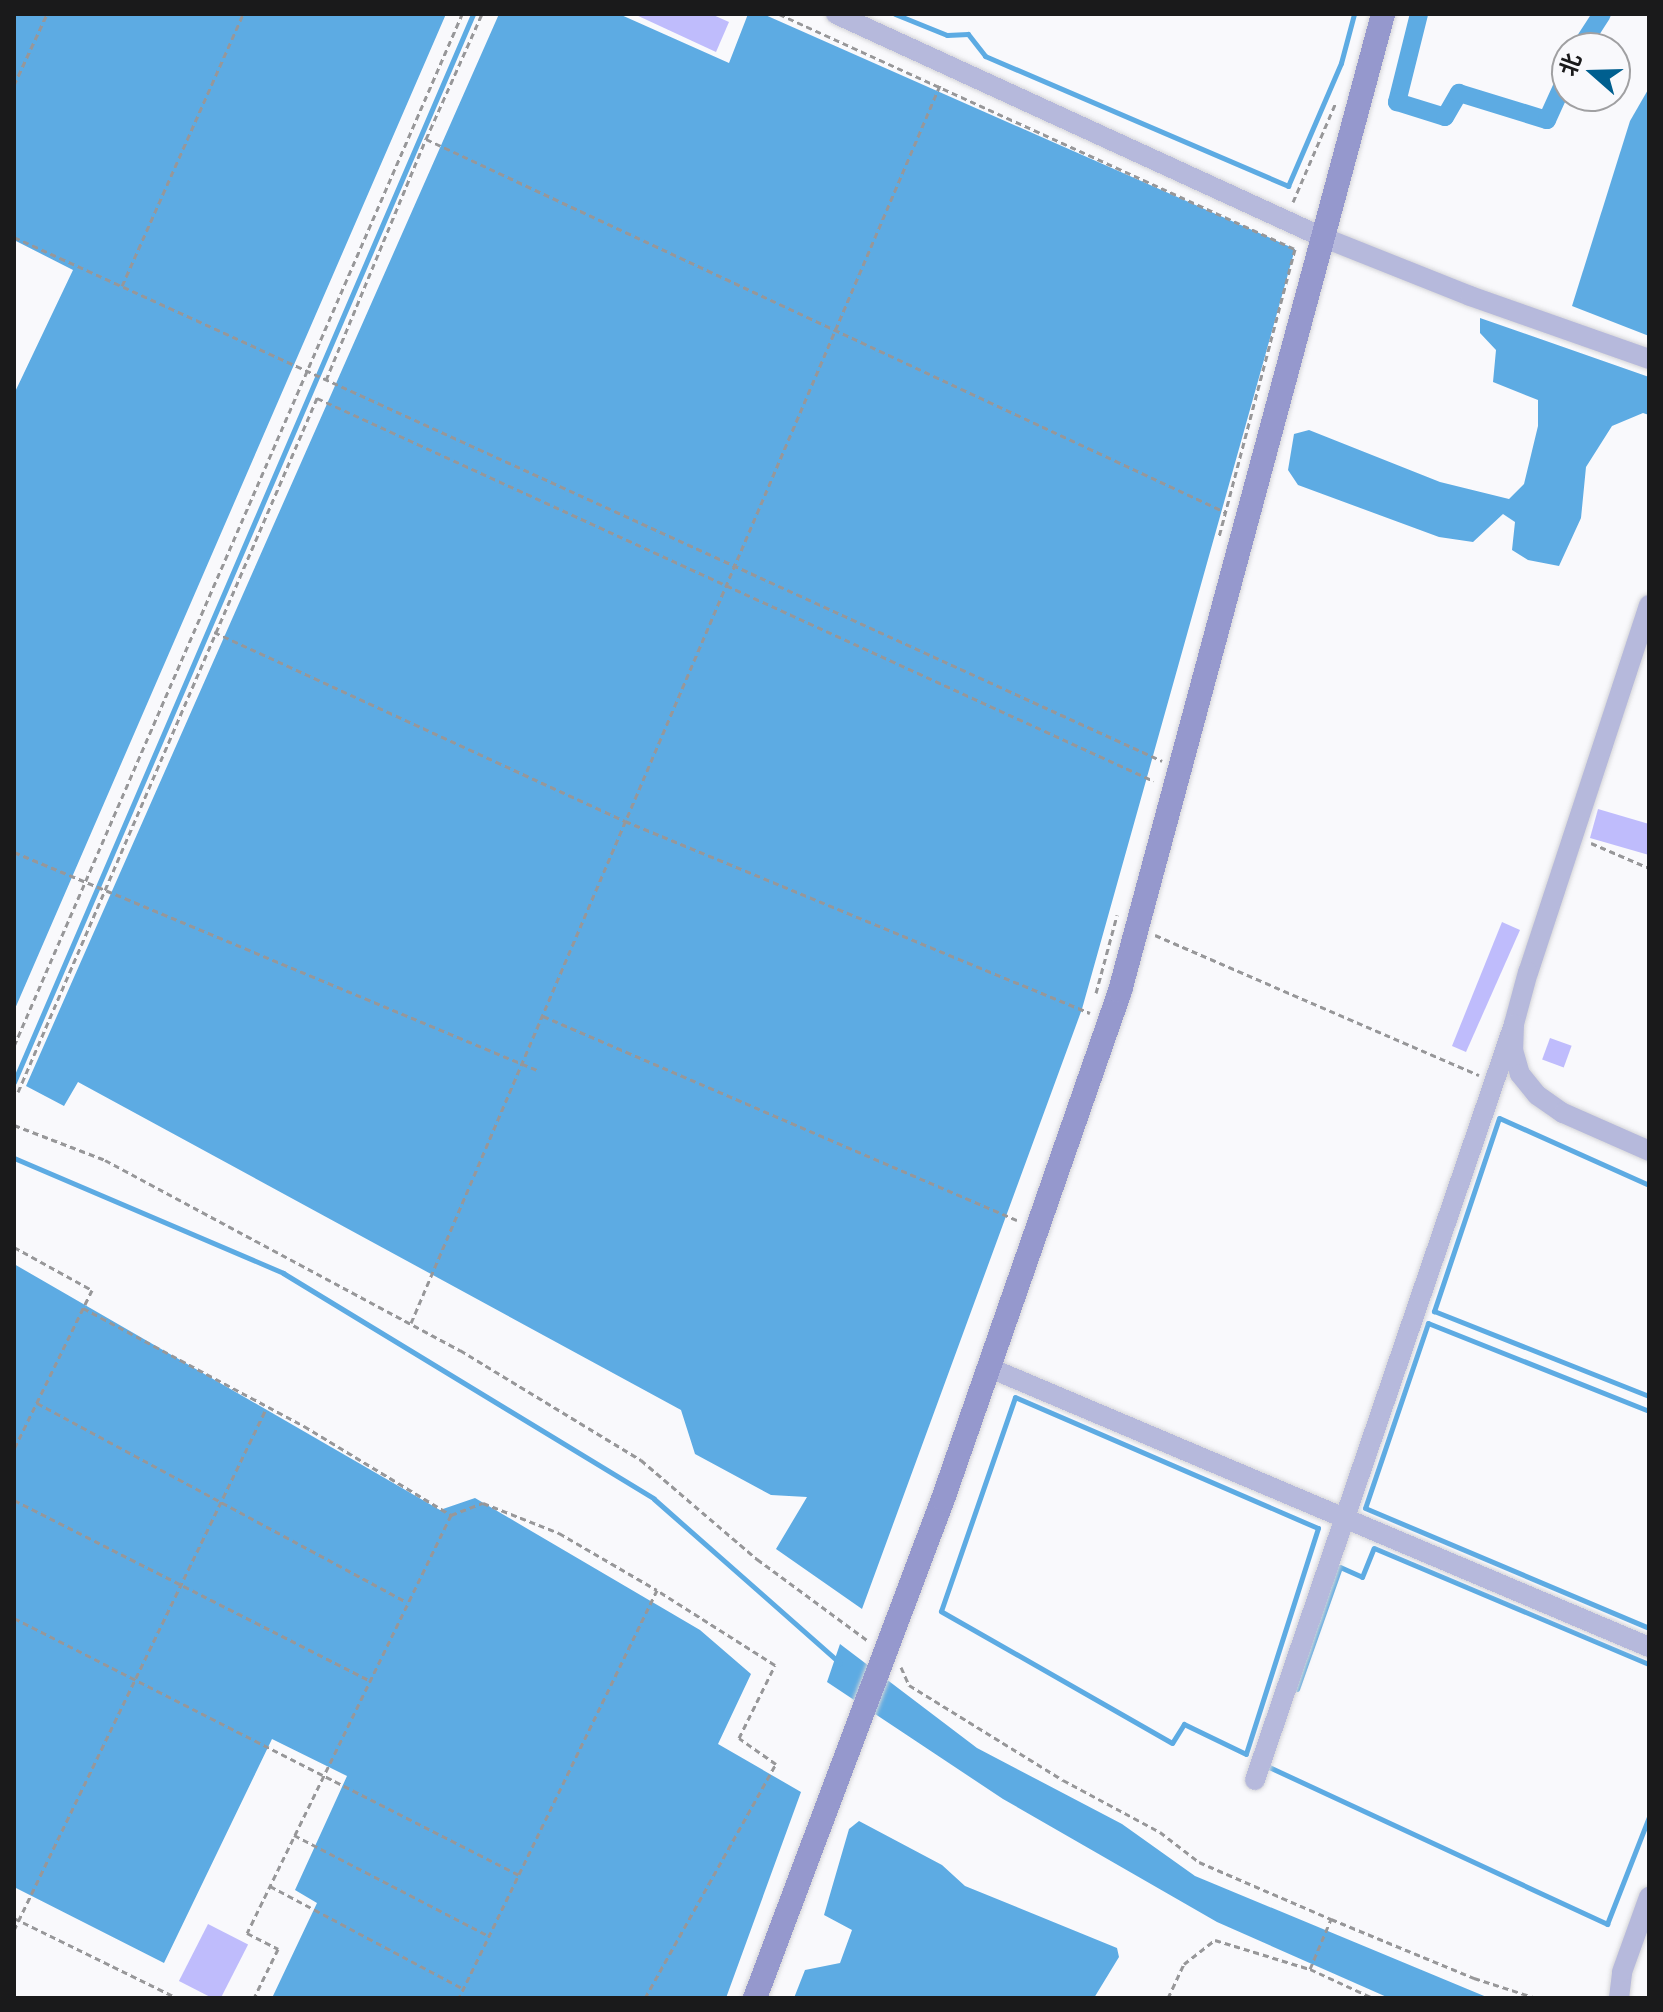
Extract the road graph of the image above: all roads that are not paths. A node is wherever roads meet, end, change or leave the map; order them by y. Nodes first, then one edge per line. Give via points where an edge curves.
1 (836, 14) edge
2 (1383, 14) edge
3 (1322, 237) junction
4 (1649, 359) edge
5 (1649, 605) edge
6 (1514, 1024) junction
7 (1649, 1151) edge
8 (990, 1368) junction
9 (1345, 1518) junction
10 (1649, 1647) edge
11 (1255, 1780) dead end
12 (1649, 1897) edge
13 (755, 1998) edge
14 (1619, 1998) edge

1 - 3 street
2 - 3 main road
3 - 4 street
3 - 8 main road via 1170,765 1120,991
5 - 6 street
6 - 7 street via 1513,1050 1520,1074 1537,1095 1563,1113
6 - 9 street
8 - 9 street
8 - 13 main road
9 - 10 street
9 - 11 street
12 - 14 street via 1622,1972

